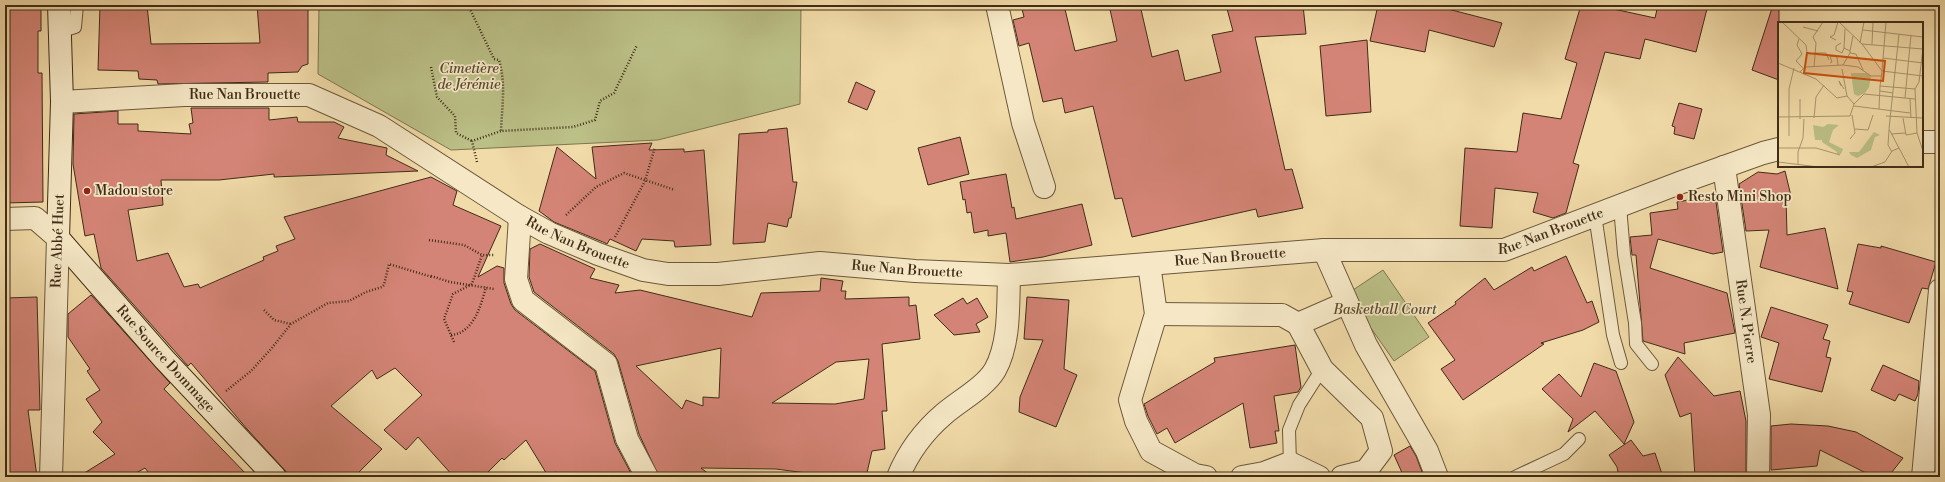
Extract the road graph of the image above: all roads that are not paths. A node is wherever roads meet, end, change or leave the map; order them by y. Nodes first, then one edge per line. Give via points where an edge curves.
1 (59, 5) edge
2 (77, 5) edge
3 (997, 5) edge
4 (59, 32) junction
5 (62, 102) junction
6 (1923, 142) edge
7 (1940, 142) edge
8 (1778, 149) edge
9 (1724, 167) junction
10 (1044, 187) dead end
11 (1620, 206) junction
12 (1595, 215) junction
13 (520, 217) junction
14 (5, 219) edge
15 (58, 238) junction
16 (1324, 250) junction
17 (1149, 264) junction
18 (1009, 275) junction
19 (1940, 290) edge
20 (1346, 303) junction
21 (1156, 314) junction
22 (1298, 324) junction
23 (1622, 363) dead end
24 (1652, 364) dead end
25 (1322, 369) junction
26 (1580, 439) dead end
27 (1290, 463) junction
28 (1264, 475) edge
29 (51, 477) edge
30 (275, 477) edge
31 (647, 477) edge
32 (898, 477) edge
33 (1206, 477) edge
34 (1242, 477) edge
35 (1319, 477) edge
36 (1342, 477) edge
37 (1437, 477) edge
38 (1515, 477) edge
39 (1758, 477) edge
40 (1923, 477) edge

1 - 4 street, Rue Abbé Huet
2 - 4 lane via 76,27
3 - 10 street via 1022,123
4 - 5 street, Rue Abbé Huet
5 - 13 street, Rue Nan Brouette via 184,95 309,95 380,126
5 - 15 street, Rue Abbé Huet
6 - 7 street
8 - 9 street, Rue Nan Brouette
9 - 11 street, Rue Nan Brouette
9 - 39 street, Rue N. Pierre via 1759,415
11 - 12 street, Rue Nan Brouette
11 - 24 lane via 1636,344
12 - 16 street, Rue Nan Brouette via 1504,250
12 - 23 lane via 1613,335
13 - 18 street, Rue Nan Brouette via 607,257 643,270 668,274 718,274 820,263
13 - 31 street via 516,279 523,300 606,364 627,439
14 - 15 street, Rue Source Dommage via 35,218
15 - 29 street, Rue Abbé Huet
15 - 30 street, Rue Source Dommage via 164,359
16 - 17 street, Rue Nan Brouette
16 - 20 street
17 - 18 street, Rue Nan Brouette
17 - 21 street
18 - 32 street via 1004,349 994,372 919,438
19 - 40 street
20 - 22 street
20 - 37 street via 1366,345 1427,451
21 - 22 street via 1282,315
21 - 33 street via 1130,400 1136,421 1151,451 1195,475
22 - 25 street
25 - 27 lane via 1299,405 1289,430
25 - 36 street via 1372,418 1380,451 1366,471
26 - 38 lane via 1564,454
27 - 28 street
27 - 35 street
28 - 34 street

